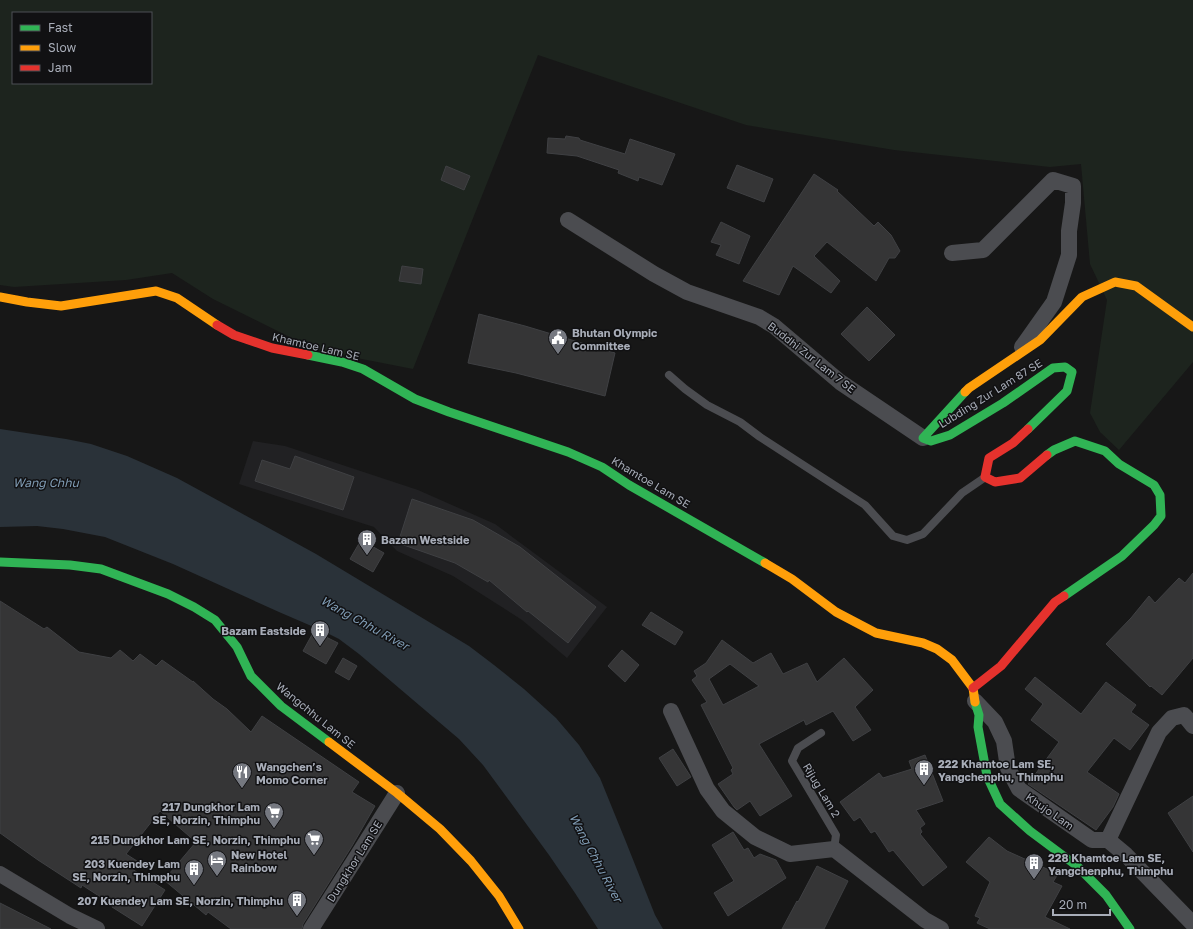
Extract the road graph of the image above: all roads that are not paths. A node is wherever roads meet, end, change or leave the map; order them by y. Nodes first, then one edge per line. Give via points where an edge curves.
1 (568, 220) dead end
2 (952, 253) dead end
3 (0, 297) edge
4 (1193, 327) edge
5 (1017, 355) junction
6 (670, 375) dead end
7 (923, 438) junction
8 (985, 477) junction
9 (0, 562) edge
10 (974, 695) junction
11 (671, 711) dead end
12 (1193, 726) edge
13 (821, 733) dead end
14 (397, 793) junction
15 (1108, 840) junction
16 (834, 849) junction
17 (0, 874) edge
18 (1193, 924) edge
19 (98, 929) edge
20 (311, 929) edge
21 (519, 929) edge
22 (941, 929) edge
23 (1130, 929) edge

1 - 7 street, Buddhi Zur Lam 7 SE via 687,292 759,317 774,326 840,382
2 - 5 street via 984,250 1053,180 1073,186 1069,255 1054,302
3 - 10 street, Khamtoe Lam SE via 61,306 156,291 178,298 234,335 272,348 342,362 363,369 414,399 568,452 602,467 792,579 836,612 876,632 924,643 937,649 952,660
4 - 5 street, Lubding Zur Lam 87 SE via 1136,286 1115,282 1082,297 1040,340
5 - 7 street, Lubding Zur Lam 87 SE via 969,388
6 - 8 lane via 707,405 740,422 865,505 893,536 907,540 923,534 962,493
7 - 8 street, Lubding Zur Lam 87 SE via 931,441 950,435 1053,368 1064,367 1072,372 1067,391 1013,443 989,458
8 - 10 street via 995,482 1020,478 1054,450 1075,441 1105,451 1119,464 1154,485 1160,495 1161,516 1122,556 1055,602
9 - 14 street, Wangchhu Lam SE via 101,569 168,594 194,607 214,620 237,647 251,676 281,706
10 - 15 street, Khujo Lam via 994,722 1004,741 1008,768 1019,789 1092,840
10 - 23 street, Khamtoe Lam SE via 987,776 1000,804 1030,831 1077,866 1106,895
11 - 16 street via 707,789 723,811 755,837 790,854
12 - 15 street via 1184,715 1172,718 1159,732
13 - 16 lane, Rijug Lam 2 via 798,748 792,761 836,835
14 - 20 street, Dungkhor Lam SE
14 - 21 street, Wangchhu Lam SE via 440,829 471,861 499,896
15 - 18 street
16 - 22 street via 925,920
17 - 19 street via 70,916

